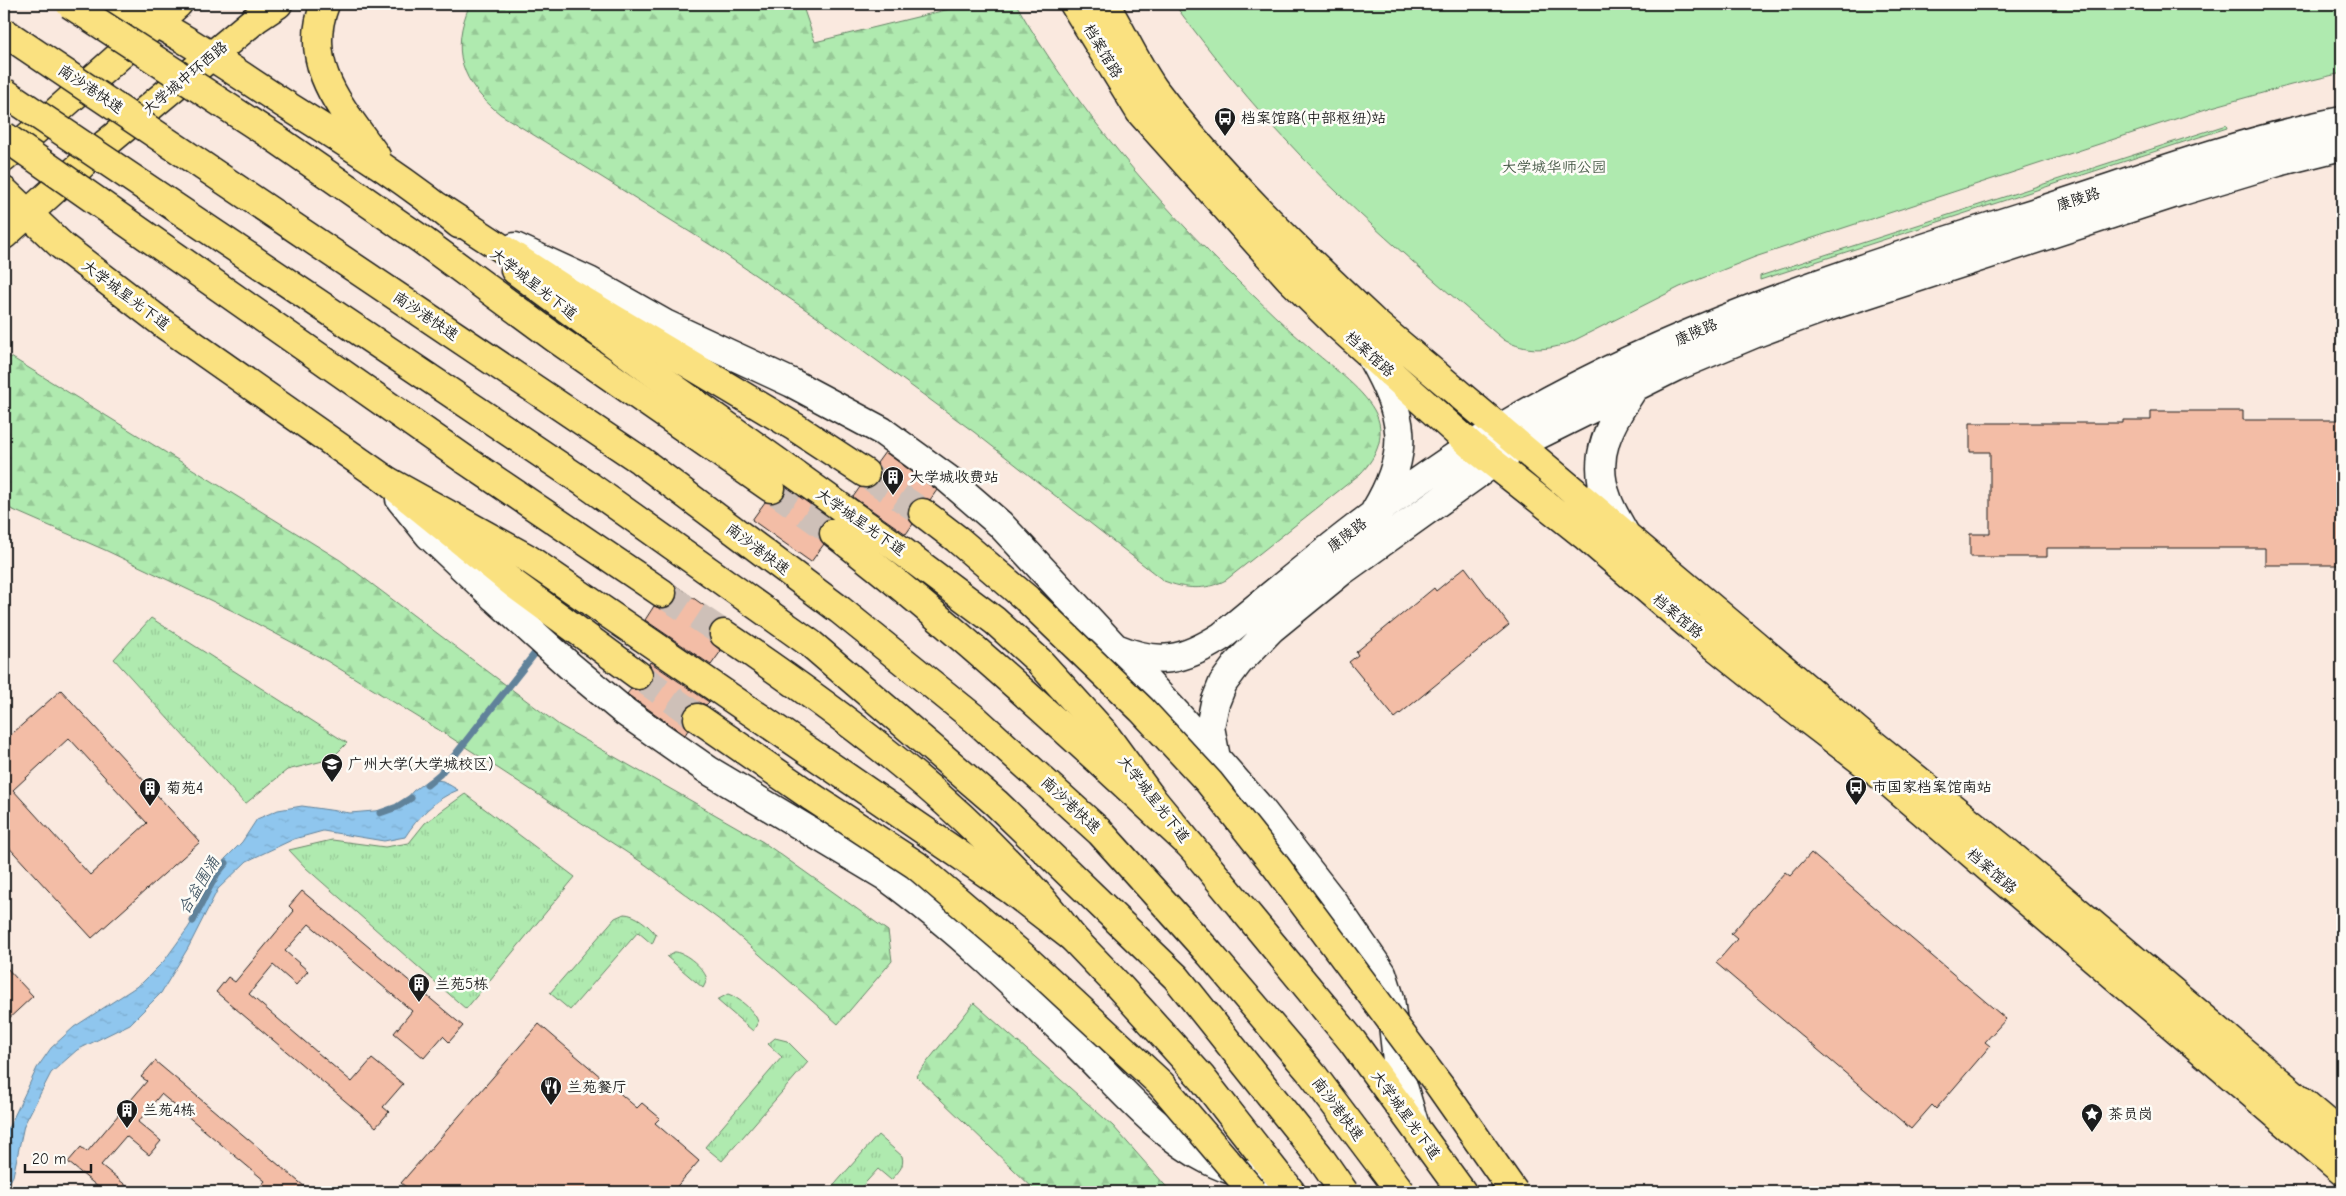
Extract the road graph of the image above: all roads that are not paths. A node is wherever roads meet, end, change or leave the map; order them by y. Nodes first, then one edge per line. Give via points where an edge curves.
1 (70, 4) edge
2 (120, 4) edge
3 (178, 4) edge
4 (278, 4) edge
5 (325, 4) edge
6 (1074, 4) edge
7 (1105, 4) edge
8 (157, 22) junction
9 (4, 32) edge
10 (212, 56) junction
11 (4, 92) edge
12 (2342, 122) edge
13 (4, 136) edge
14 (2342, 146) edge
15 (4, 158) edge
16 (384, 168) junction
17 (4, 191) edge
18 (440, 208) junction
19 (27, 212) junction
20 (4, 235) edge
21 (1369, 354) junction
22 (1635, 386) junction
23 (1508, 437) junction
24 (1482, 454) junction
25 (865, 473) tunnel mouth
26 (386, 480) junction
27 (771, 488) tunnel mouth
28 (923, 513) tunnel mouth
29 (1372, 516) junction
30 (834, 533) tunnel mouth
31 (1627, 537) junction
32 (662, 593) tunnel mouth
33 (724, 634) tunnel mouth
34 (1115, 647) junction
35 (638, 675) tunnel mouth
36 (698, 718) tunnel mouth
37 (1216, 758) junction
38 (1190, 846) junction
39 (1073, 938) junction
40 (1414, 1123) junction
41 (2342, 1135) edge
42 (2342, 1171) edge
43 (1288, 1189) edge
44 (1252, 1192) edge
45 (1344, 1192) edge
46 (1401, 1192) edge
47 (1462, 1192) edge
48 (1514, 1192) edge

1 - 27 main road, bridge via 350,190
2 - 8 main road, 大学城星光下道
3 - 8 main road
4 - 10 main road, 大学城中环西路
5 - 16 main road via 316,39 318,58 343,109
6 - 21 main road, 档案馆路 via 1140,112 1289,278
7 - 23 main road, 档案馆路 via 1156,91 1211,156 1328,279
8 - 10 main road, 大学城星光下道
8 - 15 main road
9 - 46 main road, 南沙港快速, bridge via 640,460 840,610 976,718 1100,832 1204,947 1313,1075
10 - 16 main road, 大学城星光下道
10 - 19 main road, 大学城中环西路
11 - 45 main road, bridge via 585,483 811,644 996,803 1176,977
12 - 23 street, 康陵路 via 2201,158 1871,264 1732,315 1597,376
13 - 32 main road, bridge via 464,459
14 - 22 street, 康陵路 via 2182,191 1881,288 1756,333
16 - 18 main road, 大学城星光下道
17 - 19 main road, 大学城星光下道
18 - 25 main road via 567,291 795,427
18 - 34 street via 882,431 981,506
18 - 38 main road, 大学城星光下道 via 580,320 995,621 1038,660 1104,733
19 - 20 main road, 大学城中环西路
19 - 26 main road, 大学城星光下道 via 62,246 164,325
21 - 24 main road, 档案馆路
21 - 29 street via 1396,406 1400,429 1395,470 1389,488
22 - 23 street, 康陵路
22 - 31 street via 1613,420 1602,454 1606,498
23 - 24 street, 康陵路
23 - 31 main road, 档案馆路
24 - 29 street, 康陵路
24 - 37 street, 康陵路 via 1271,629 1238,663 1215,703 1210,727
24 - 42 main road, 档案馆路 via 1713,644 1879,774
26 - 35 main road via 514,584
26 - 39 main road, 大学城星光下道 via 527,558 1011,890
26 - 43 street via 428,535 570,667 619,707 708,770 885,876 911,895 1026,995 1132,1100 1188,1148 1211,1162
28 - 48 main road, bridge via 1027,599 1142,710 1209,782 1276,865
29 - 34 street, 康陵路 via 1202,649 1186,656 1158,659 1134,655
30 - 38 main road via 988,660
31 - 41 main road, 档案馆路
33 - 39 main road via 778,670 925,783 1033,888
34 - 37 street
36 - 44 main road, bridge via 916,865 1026,959 1161,1084
37 - 40 street via 1319,884 1382,973 1390,998 1398,1069
38 - 40 main road, 大学城星光下道 via 1352,1041
39 - 43 main road, 大学城星光下道 via 1202,1078
40 - 47 main road, 大学城星光下道

